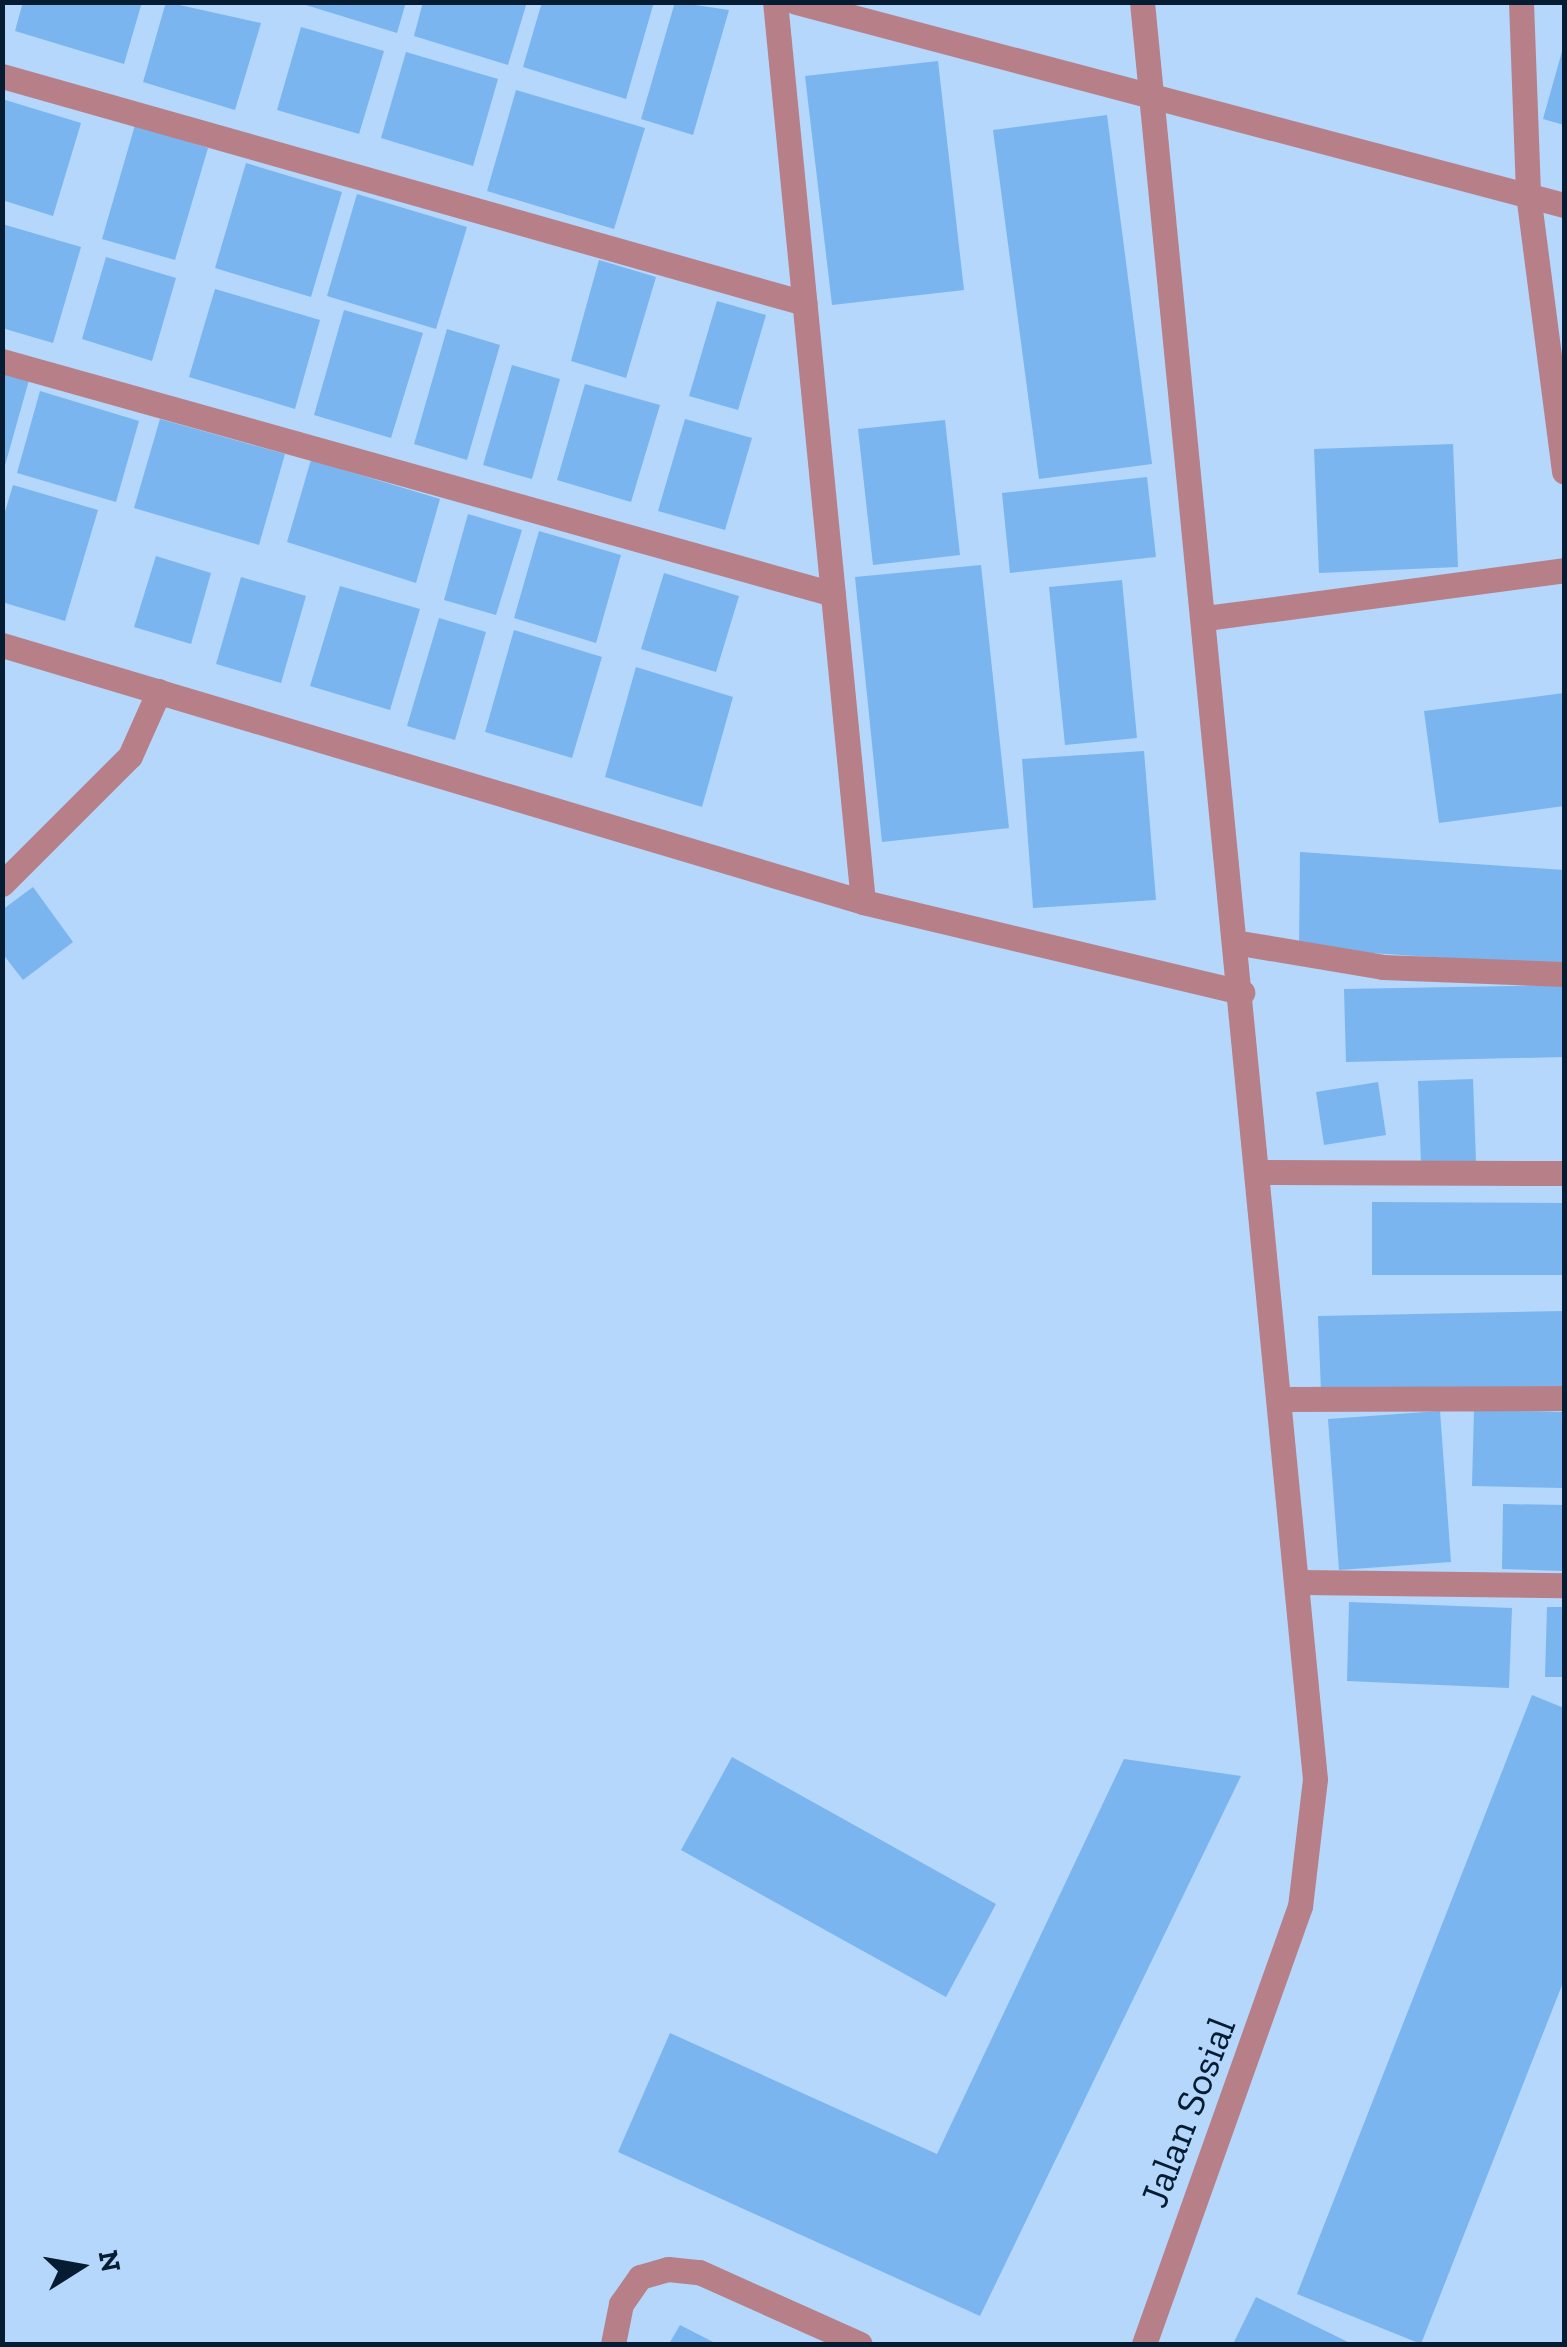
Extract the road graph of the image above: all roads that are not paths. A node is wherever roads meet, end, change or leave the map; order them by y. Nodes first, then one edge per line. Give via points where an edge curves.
1 (775, 2) edge
2 (796, 2) edge
3 (1142, 2) edge
4 (1521, 2) edge
5 (2, 76) edge
6 (1152, 92) junction
7 (1528, 194) junction
8 (1564, 205) edge
9 (804, 303) junction
10 (2, 361) edge
11 (1564, 472) edge
12 (1564, 570) edge
13 (833, 594) junction
14 (1206, 618) junction
15 (2, 645) edge
16 (159, 691) junction
17 (2, 884) edge
18 (862, 902) junction
19 (1234, 942) junction
20 (1564, 974) edge
21 (1242, 992) junction
22 (1258, 1172) junction
23 (1564, 1174) edge
24 (1564, 1398) edge
25 (1283, 1399) junction
26 (1302, 1582) junction
27 (1564, 1585) edge
28 (612, 2344) edge
29 (860, 2344) edge
30 (1144, 2344) edge

1 - 9 street
2 - 6 street
3 - 6 street, Jalan Sosial
4 - 7 street
5 - 9 street
6 - 7 street
6 - 14 street, Jalan Sosial
7 - 8 street
7 - 11 street
9 - 13 street
10 - 13 street
12 - 14 street
13 - 18 street
14 - 19 street, Jalan Sosial
15 - 16 street
16 - 17 street via 130,756
16 - 18 street
18 - 21 street
19 - 20 street via 1382,968
19 - 21 street, Jalan Sosial
21 - 22 street, Jalan Sosial
22 - 23 street
22 - 25 street, Jalan Sosial
24 - 25 street
25 - 26 street, Jalan Sosial
26 - 27 street
26 - 30 street, Jalan Sosial via 1315,1779 1300,1906
28 - 29 street via 621,2304 640,2277 668,2270 699,2272

